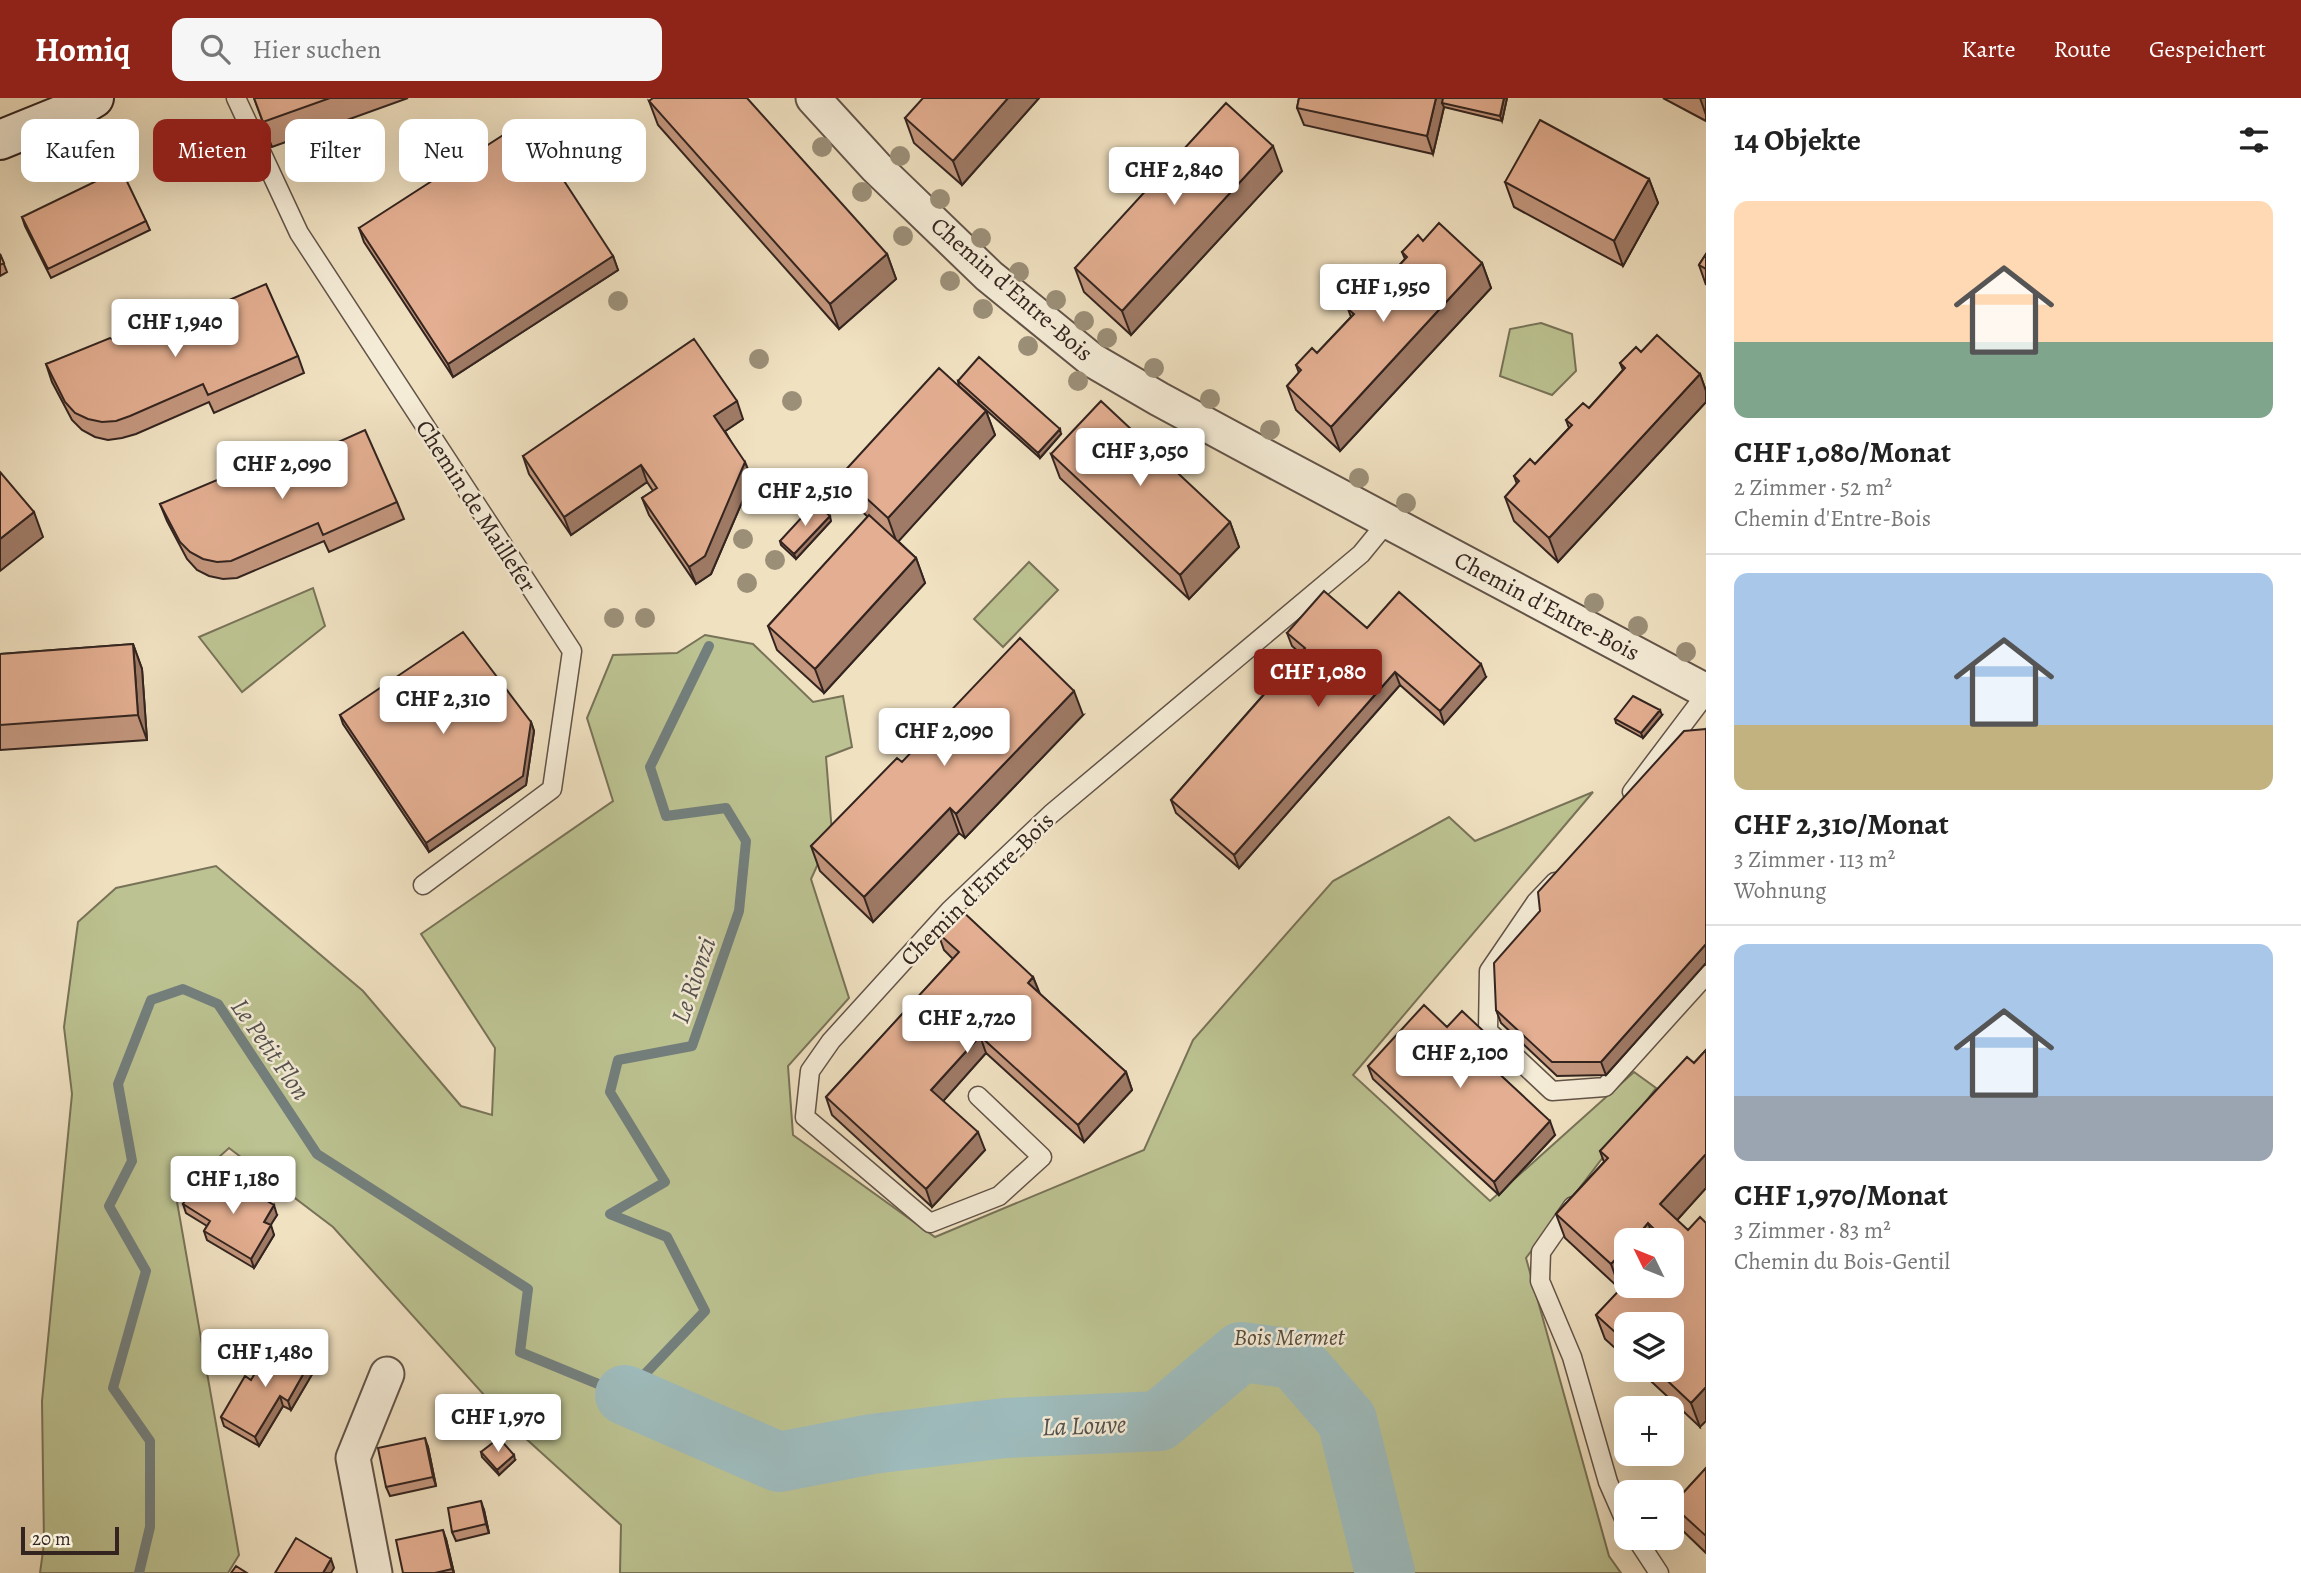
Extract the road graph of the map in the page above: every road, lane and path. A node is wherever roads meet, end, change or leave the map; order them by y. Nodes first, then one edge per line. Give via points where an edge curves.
1 (94, 98) edge
2 (236, 98) edge
3 (813, 98) edge
4 (0, 140) edge
5 (1388, 521) junction
6 (1706, 693) edge
7 (1620, 808) edge
8 (1570, 866) edge
9 (424, 885) dead end
10 (1706, 975) edge
11 (978, 1096) dead end
12 (1583, 1195) edge
13 (387, 1374) dead end
14 (1614, 1496) edge
15 (1644, 1550) edge
16 (375, 1573) edge
17 (1659, 1573) edge

1 - 4 street
2 - 9 lane, Chemin de Maillefer via 299,233 572,651 552,789
3 - 5 street, Chemin d'Entre-Bois via 876,167 989,276 1076,349 1159,399
5 - 6 street, Chemin d'Entre-Bois
5 - 11 lane, Chemin d'Entre-Bois via 1361,554 1051,814 950,911 831,1041 810,1071 805,1117 930,1223 999,1196 1042,1157
6 - 7 lane, Chemin d'Entre-Bois
8 - 10 lane via 1536,902 1489,971 1488,1031 1552,1091 1605,1087
12 - 14 lane via 1541,1252 1540,1280 1572,1357
13 - 16 street via 353,1458
15 - 17 lane

